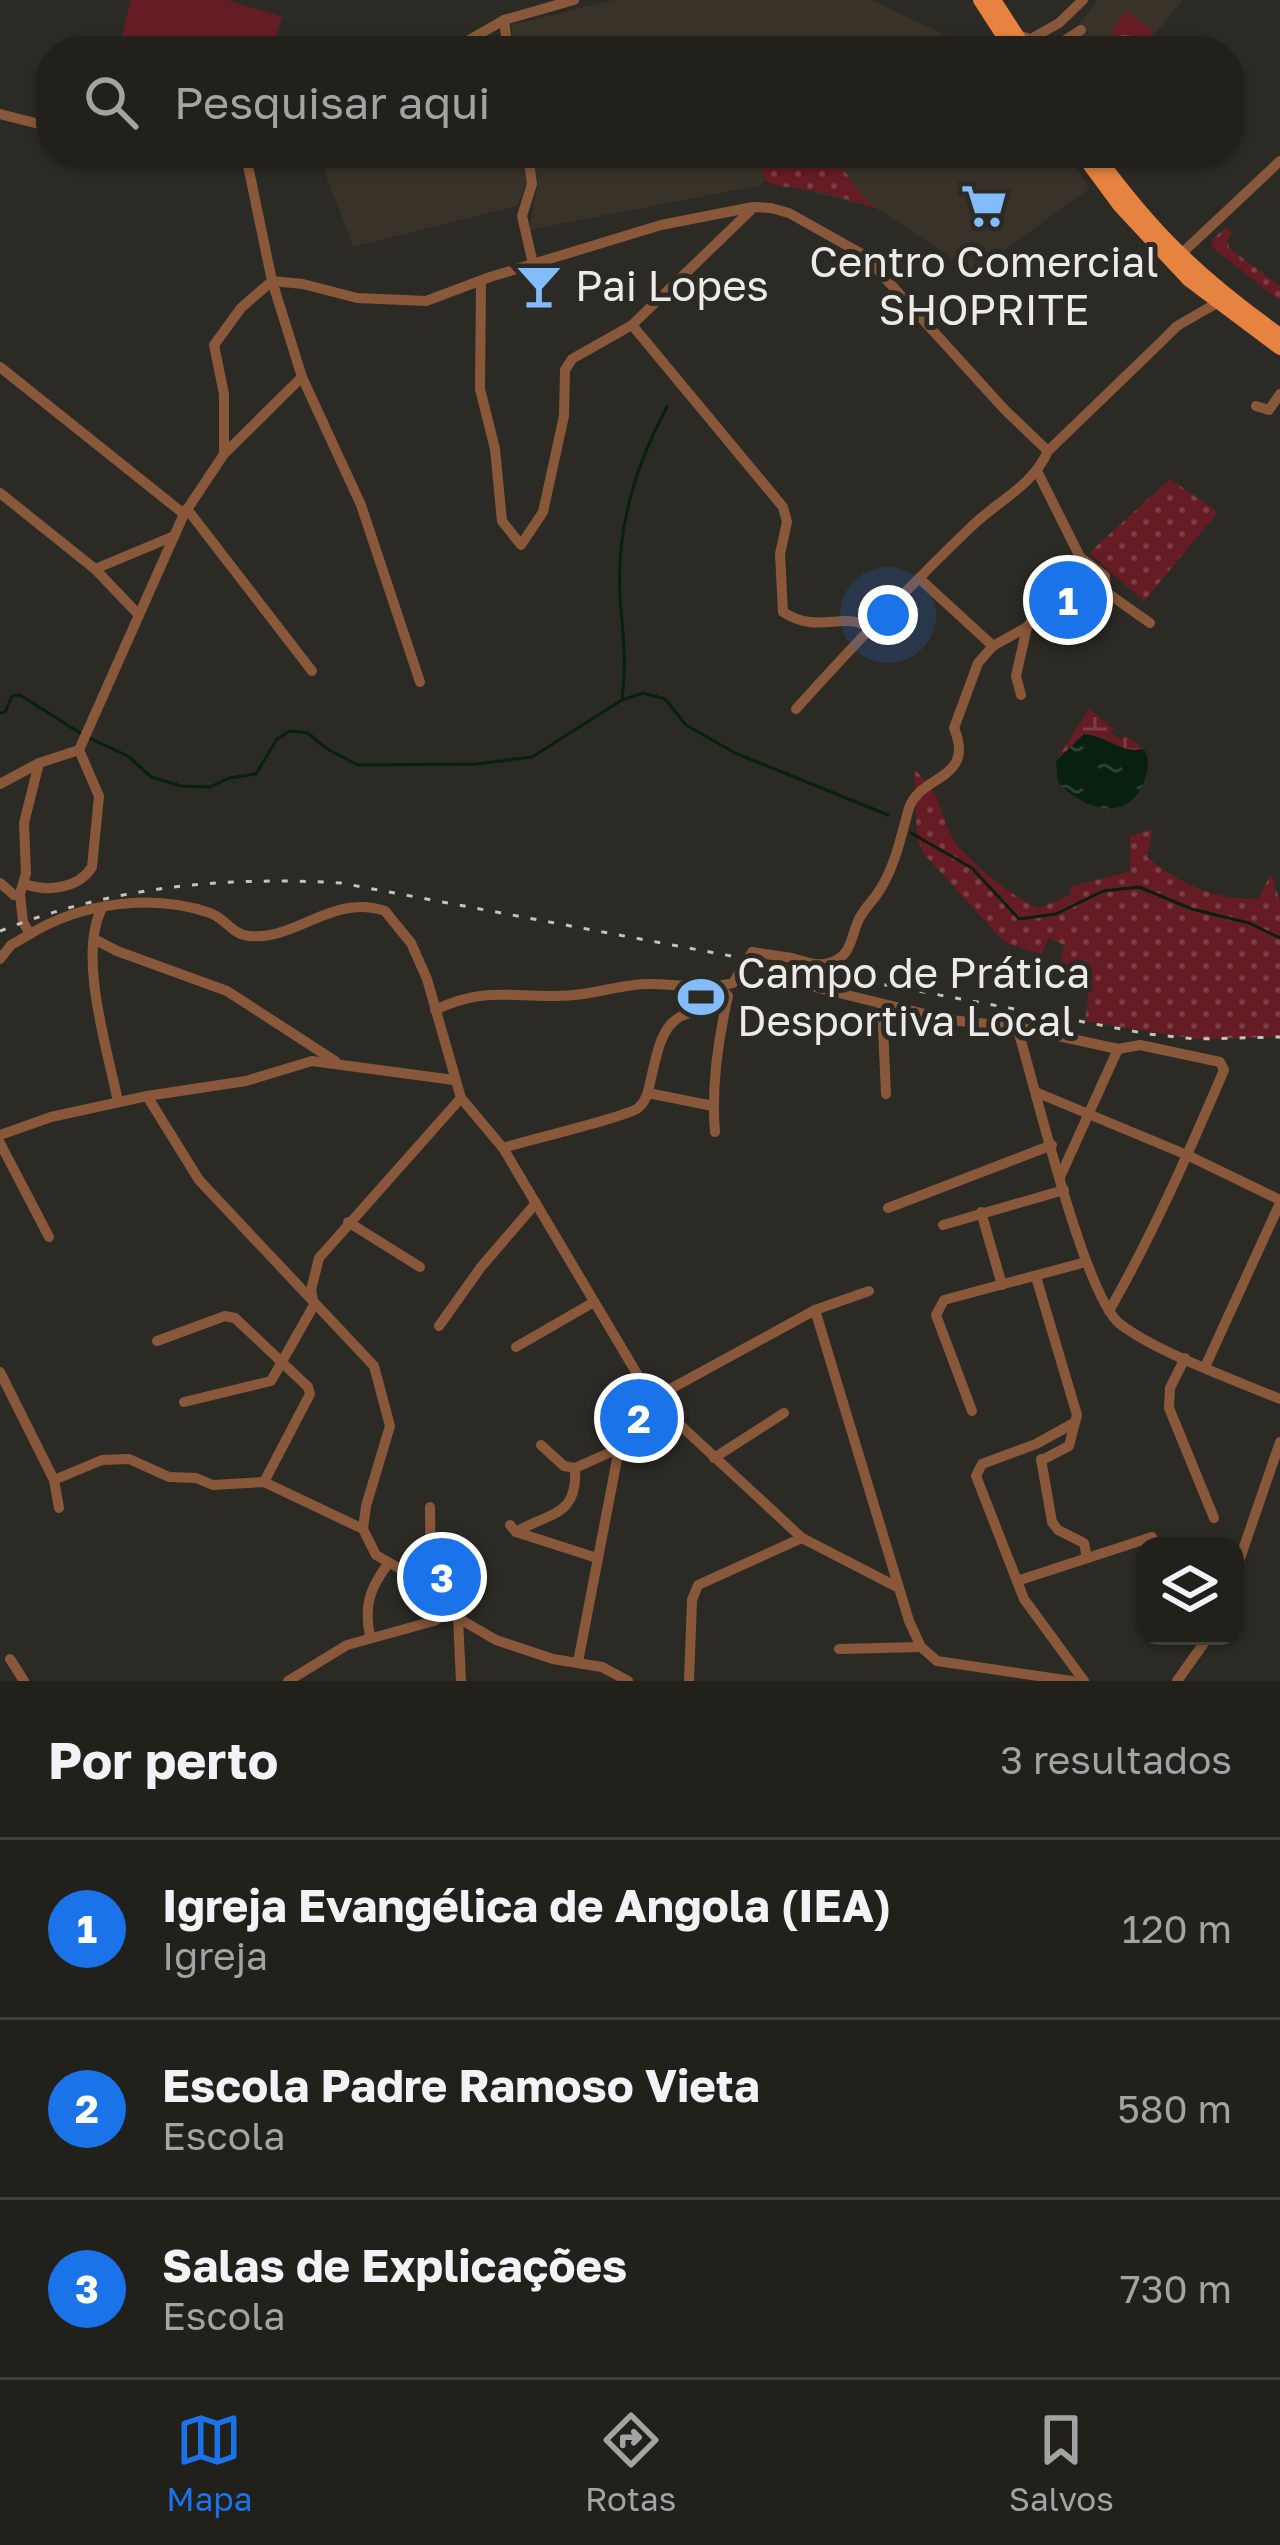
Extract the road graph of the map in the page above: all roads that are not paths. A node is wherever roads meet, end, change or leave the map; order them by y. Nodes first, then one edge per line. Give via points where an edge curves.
1 (574, 0) edge
2 (980, 0) edge
3 (994, 0) edge
4 (1083, 0) edge
5 (504, 20) junction
6 (1059, 23) junction
7 (1081, 30) dead end
8 (476, 36) edge
9 (506, 36) edge
10 (1009, 36) edge
11 (1012, 36) edge
12 (1036, 36) edge
13 (1067, 36) edge
14 (1071, 36) edge
15 (0, 114) edge
16 (36, 123) edge
17 (1280, 161) edge
18 (252, 168) edge
19 (530, 168) edge
20 (1092, 168) edge
21 (1106, 168) edge
22 (753, 208) junction
23 (1179, 256) junction
24 (533, 264) junction
25 (272, 281) junction
26 (481, 283) junction
27 (1217, 303) junction
28 (632, 325) junction
29 (1280, 335) edge
30 (1280, 348) edge
31 (0, 368) edge
32 (302, 377) junction
33 (1280, 394) edge
34 (1256, 406) dead end
35 (1048, 451) junction
36 (224, 454) junction
37 (1038, 473) junction
38 (0, 493) edge
39 (186, 511) junction
40 (174, 536) junction
41 (1080, 556) junction
42 (95, 569) junction
43 (920, 579) junction
44 (138, 614) junction
45 (1150, 623) dead end
46 (870, 627) junction
47 (1027, 627) junction
48 (993, 646) junction
49 (312, 671) dead end
50 (419, 682) dead end
51 (1021, 695) dead end
52 (796, 709) dead end
53 (84, 742) junction
54 (39, 764) junction
55 (0, 784) edge
56 (0, 883) edge
57 (22, 889) junction
58 (100, 910) junction
59 (30, 934) junction
60 (94, 939) junction
61 (792, 958) junction
62 (0, 959) edge
63 (718, 986) junction
64 (882, 1005) junction
65 (725, 1009) junction
66 (435, 1010) junction
67 (1018, 1027) junction
68 (1118, 1049) junction
69 (338, 1063) junction
70 (454, 1080) junction
71 (648, 1093) junction
72 (1038, 1093) junction
73 (886, 1094) dead end
74 (147, 1096) junction
75 (461, 1098) junction
76 (118, 1102) junction
77 (712, 1106) junction
78 (1090, 1115) junction
79 (715, 1132) dead end
80 (0, 1139) edge
81 (1052, 1145) junction
82 (503, 1148) junction
83 (1187, 1155) junction
84 (1062, 1184) junction
85 (1280, 1202) edge
86 (536, 1203) junction
87 (888, 1208) dead end
88 (981, 1212) junction
89 (348, 1222) junction
90 (943, 1225) dead end
91 (49, 1238) dead end
92 (1086, 1262) junction
93 (420, 1267) dead end
94 (1036, 1277) junction
95 (1002, 1285) junction
96 (869, 1291) dead end
97 (594, 1302) junction
98 (314, 1304) junction
99 (815, 1310) junction
100 (1109, 1312) junction
101 (439, 1326) dead end
102 (157, 1341) dead end
103 (516, 1347) dead end
104 (1185, 1358) junction
105 (282, 1362) junction
106 (1205, 1367) junction
107 (0, 1372) edge
108 (652, 1399) junction
109 (1280, 1400) edge
110 (184, 1402) dead end
111 (972, 1411) dead end
112 (784, 1413) dead end
113 (1074, 1423) junction
114 (676, 1424) junction
115 (1280, 1442) edge
116 (1036, 1444) junction
117 (541, 1445) dead end
118 (619, 1449) junction
119 (714, 1458) junction
120 (1042, 1460) junction
121 (575, 1468) junction
122 (54, 1480) junction
123 (264, 1482) junction
124 (430, 1507) dead end
125 (59, 1508) dead end
126 (1214, 1518) dead end
127 (363, 1528) junction
128 (802, 1538) junction
129 (1136, 1542) edge
130 (1244, 1547) edge
131 (597, 1558) junction
132 (1087, 1558) junction
133 (388, 1564) junction
134 (1017, 1581) junction
135 (899, 1588) junction
136 (431, 1593) junction
137 (454, 1614) junction
138 (370, 1637) junction
139 (1203, 1645) edge
140 (921, 1647) junction
141 (838, 1649) dead end
142 (10, 1659) dead end
143 (578, 1662) junction
144 (24, 1681) edge
145 (288, 1681) edge
146 (461, 1681) edge
147 (628, 1681) edge
148 (689, 1681) edge
149 (1072, 1681) edge
150 (1084, 1681) edge
151 (1177, 1681) edge

1 - 5 street
2 - 10 main road
3 - 11 main road
4 - 6 street
5 - 8 street
5 - 9 street
6 - 12 street
6 - 13 street
7 - 14 street
15 - 16 street
17 - 23 street
18 - 25 street
19 - 24 street via 522,216
20 - 27 main road via 1140,230
21 - 23 main road
22 - 24 street via 661,225
22 - 28 street
22 - 35 street via 789,213 864,255
23 - 29 main road
24 - 26 street
25 - 26 street via 409,303
25 - 32 street
25 - 36 street via 214,345
26 - 28 street via 480,389 502,521 521,545 542,512 565,416 565,370
27 - 30 main road
27 - 35 street via 1177,326
28 - 46 street via 783,506 783,612 804,623
31 - 39 street
32 - 36 street
32 - 50 street via 361,505
33 - 34 street via 1270,410
35 - 37 street
36 - 39 street
37 - 41 street
37 - 43 street
38 - 42 street
39 - 40 street
39 - 49 street
40 - 42 street
40 - 44 street
41 - 45 street via 1106,576 1106,592
41 - 47 street
42 - 44 street
43 - 46 street
43 - 48 street
44 - 53 street
46 - 52 street
47 - 48 street
47 - 51 street via 1016,676
48 - 61 street via 958,714 958,758 938,783 917,791 903,842 850,950 830,963
53 - 54 street
53 - 57 street via 101,809 92,867 71,884
54 - 55 street
54 - 57 street via 24,823
56 - 57 street via 14,895
57 - 59 street
58 - 59 street via 56,918
58 - 60 street
58 - 66 street via 131,902 212,913 247,937 351,905 385,910 411,943
59 - 62 street
60 - 69 street via 226,991
60 - 76 street via 97,1008
61 - 63 street via 752,952 733,982
61 - 64 street via 814,987
63 - 65 street via 728,996
63 - 66 street via 474,994
64 - 67 street
64 - 73 street
65 - 71 street via 698,1009 664,1030
65 - 77 street
66 - 70 street
67 - 68 street
67 - 72 street
68 - 78 street
68 - 83 street via 1140,1045 1220,1062 1224,1070
69 - 70 street
69 - 74 street via 312,1061
70 - 75 street
71 - 77 street
71 - 82 street via 633,1111
72 - 78 street
72 - 81 street
74 - 76 street
74 - 98 street via 199,1180
75 - 82 street
75 - 89 street
76 - 80 street
77 - 79 street
78 - 83 street
78 - 84 street
80 - 91 street
81 - 84 street
81 - 87 street
82 - 86 street
83 - 85 street
83 - 100 street
84 - 88 street
84 - 92 street
85 - 106 street
86 - 97 street
86 - 101 street
88 - 90 street
88 - 95 street
89 - 93 street
89 - 98 street via 319,1258
92 - 94 street
92 - 100 street
94 - 95 street
94 - 113 street
95 - 111 street via 944,1300 935,1315
96 - 99 street
97 - 103 street
97 - 108 street
98 - 105 street
98 - 127 street via 374,1366 386,1404 388,1440
99 - 108 street
99 - 135 street
100 - 104 street
102 - 105 street via 225,1316
104 - 106 street
104 - 126 street via 1169,1408
105 - 110 street via 260,1386
105 - 123 street via 310,1394
106 - 109 street
107 - 122 street
108 - 114 street
112 - 119 street
113 - 116 street
113 - 120 street via 1069,1446
114 - 118 street
114 - 119 street
115 - 130 street
116 - 120 street
116 - 134 street via 976,1476
117 - 121 street
118 - 121 street
118 - 131 street
119 - 128 street
120 - 132 street via 1052,1522 1084,1543
121 - 131 street via 567,1506 513,1528
122 - 123 street via 115,1457 213,1485
122 - 125 street
123 - 127 street
124 - 136 street
127 - 133 street
128 - 135 street
128 - 148 street via 698,1586
129 - 132 street
131 - 143 street
132 - 134 street
133 - 136 street
133 - 138 street via 369,1592
134 - 150 street
135 - 140 street
136 - 137 street
137 - 138 street
137 - 143 street via 525,1652
137 - 146 street
138 - 145 street
139 - 151 street
140 - 141 street
140 - 149 street via 937,1661
142 - 144 street
143 - 147 street

